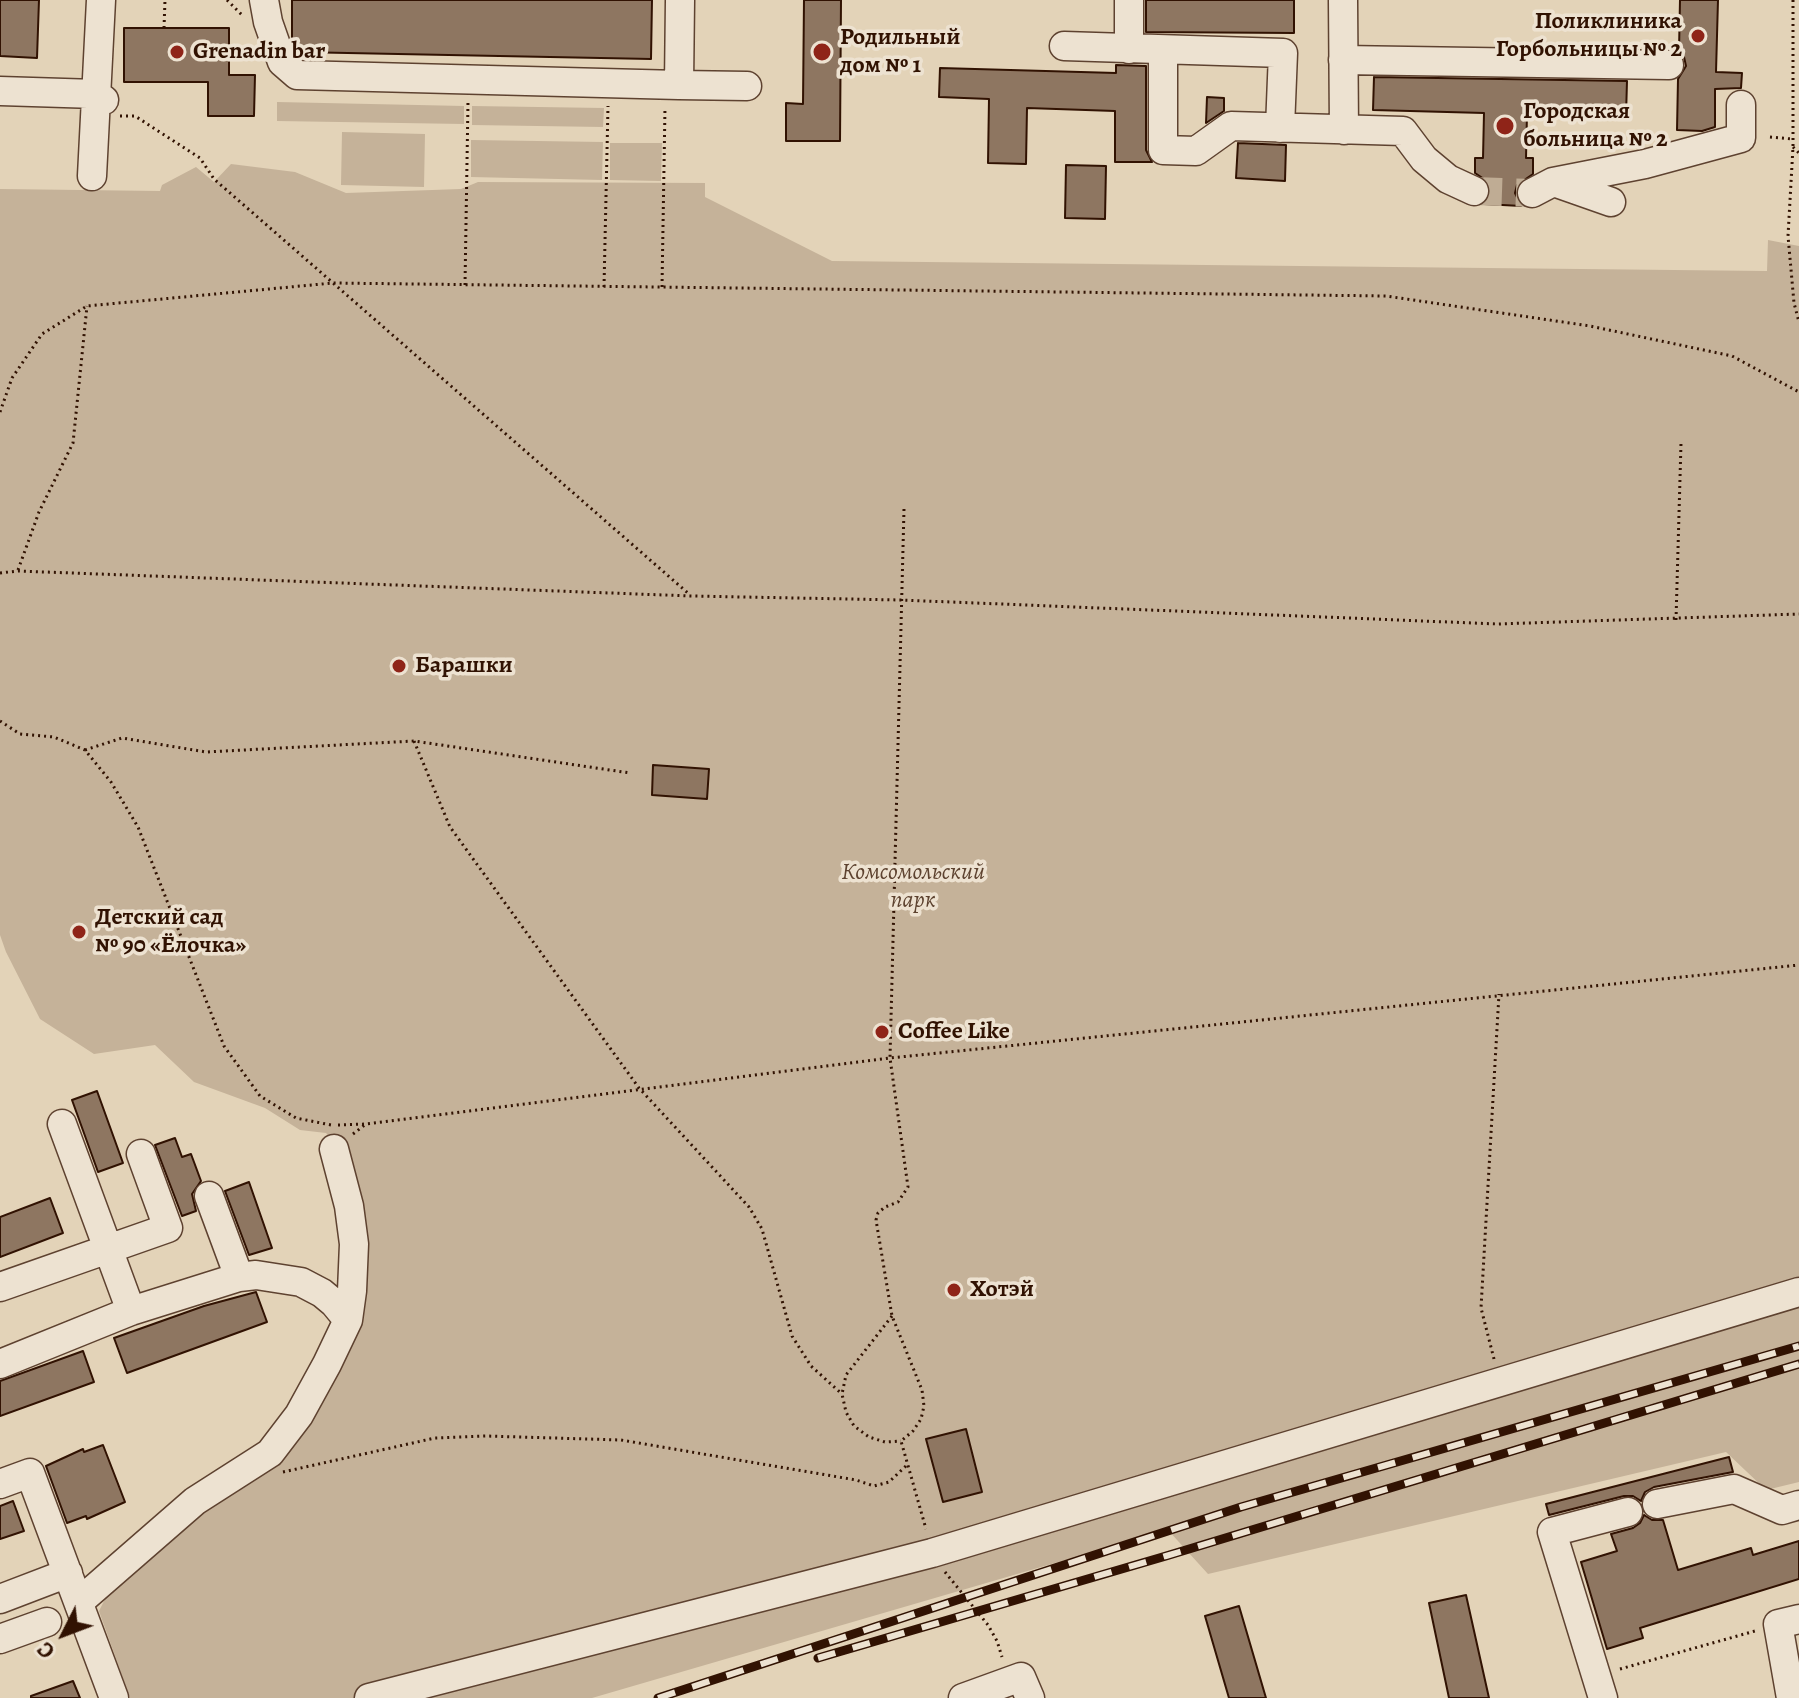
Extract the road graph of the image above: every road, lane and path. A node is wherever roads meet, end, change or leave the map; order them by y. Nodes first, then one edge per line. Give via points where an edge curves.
1 (101, 0) edge
2 (165, 0) edge
3 (264, 0) edge
4 (680, 0) edge
5 (1129, 0) edge
6 (1343, 0) edge
7 (1793, 0) edge
8 (164, 28) dead end
9 (1064, 46) dead end
10 (1129, 49) junction
11 (1163, 50) junction
12 (1343, 60) junction
13 (1669, 65) dead end
14 (469, 80) junction
15 (608, 83) junction
16 (672, 84) junction
17 (747, 86) dead end
18 (0, 91) edge
19 (99, 103) junction
20 (1741, 105) dead end
21 (1280, 128) junction
22 (1344, 130) junction
23 (1770, 137) dead end
24 (1792, 139) junction
25 (1793, 147) junction
26 (1799, 153) edge
27 (92, 176) dead end
28 (1474, 191) tunnel mouth
29 (1611, 202) dead end
30 (333, 283) junction
31 (465, 285) junction
32 (604, 287) junction
33 (662, 287) junction
34 (87, 306) junction
35 (1799, 322) edge
36 (1799, 392) edge
37 (0, 412) edge
38 (1681, 443) dead end
39 (904, 509) dead end
40 (18, 571) junction
41 (0, 573) edge
42 (691, 596) junction
43 (901, 600) junction
44 (1799, 614) edge
45 (1676, 620) junction
46 (0, 721) edge
47 (414, 741) junction
48 (85, 750) junction
49 (630, 773) dead end
50 (1799, 965) edge
51 (1499, 994) junction
52 (890, 1058) junction
53 (639, 1088) junction
54 (62, 1124) dead end
55 (334, 1149) dead end
56 (141, 1154) dead end
57 (209, 1196) dead end
58 (108, 1250) junction
59 (239, 1277) junction
60 (0, 1287) edge
61 (1799, 1292) edge
62 (131, 1311) junction
63 (892, 1316) junction
64 (348, 1320) junction
65 (0, 1364) edge
66 (1500, 1382) junction
67 (842, 1394) junction
68 (901, 1441) junction
69 (908, 1464) junction
70 (274, 1474) dead end
71 (0, 1484) edge
72 (1657, 1504) dead end
73 (1799, 1505) edge
74 (1628, 1512) dead end
75 (932, 1553) junction
76 (68, 1573) junction
77 (0, 1599) edge
78 (79, 1602) junction
79 (47, 1622) dead end
80 (1789, 1622) edge
81 (0, 1639) edge
82 (1600, 1687) edge
83 (1019, 1690) edge
84 (114, 1698) edge
85 (369, 1698) edge
86 (966, 1698) edge
87 (1791, 1698) edge

1 - 19 lane
2 - 8 path
3 - 14 lane via 282,62 297,75
4 - 16 lane
5 - 10 lane
6 - 12 lane
7 - 24 path
9 - 10 lane
10 - 11 lane
11 - 21 lane via 1283,53
11 - 21 lane via 1163,150 1196,151 1231,126
12 - 13 lane
12 - 22 lane
14 - 15 lane
14 - 31 path
15 - 16 lane
15 - 32 path
16 - 17 lane
16 - 33 path
18 - 19 lane
19 - 27 lane
19 - 30 path via 135,116 200,158 214,179
20 - 29 lane via 1741,138 1542,188
21 - 22 lane
22 - 28 lane via 1403,131 1424,159
23 - 24 path
24 - 25 path
25 - 26 path
25 - 35 path via 1788,236
30 - 31 path
30 - 34 path
30 - 42 path
31 - 32 path
32 - 33 path
33 - 36 path via 1386,296 1590,326 1732,356
34 - 37 path via 42,334 12,378
34 - 40 path via 73,443
38 - 45 path
39 - 43 path
40 - 41 path
40 - 42 path
42 - 43 path
43 - 45 path via 1498,624
43 - 52 path
44 - 45 path
46 - 48 path via 20,734 54,737
47 - 48 path via 206,752 122,738
47 - 49 path
47 - 53 path via 450,827
48 - 53 path via 138,827 224,1046 260,1096 296,1118 330,1125 366,1124
50 - 51 path
51 - 52 path
51 - 66 path via 1481,1308
52 - 53 path
52 - 63 path via 908,1187 876,1220
53 - 67 path via 749,1207 762,1229 792,1336 811,1366
54 - 58 lane
55 - 64 lane via 354,1244
56 - 58 lane via 168,1228
57 - 59 lane
58 - 60 lane
58 - 62 lane
59 - 62 lane
59 - 64 lane via 301,1282 322,1293
61 - 66 lane
62 - 65 lane
63 - 67 path via 846,1375
63 - 68 path via 917,1373 924,1406 921,1419
64 - 78 lane via 299,1415 270,1453 195,1501
66 - 75 lane
67 - 68 path via 854,1426 869,1437
68 - 69 path
69 - 70 path via 889,1482 874,1486 621,1440 486,1436 435,1438
69 - 75 path
71 - 76 lane via 30,1473
72 - 73 lane via 1734,1489 1782,1510
74 - 82 lane via 1552,1532
75 - 83 path via 993,1633
75 - 85 lane
76 - 77 lane
76 - 78 lane
78 - 84 lane
79 - 81 lane
80 - 82 path
80 - 87 lane
83 - 86 lane

